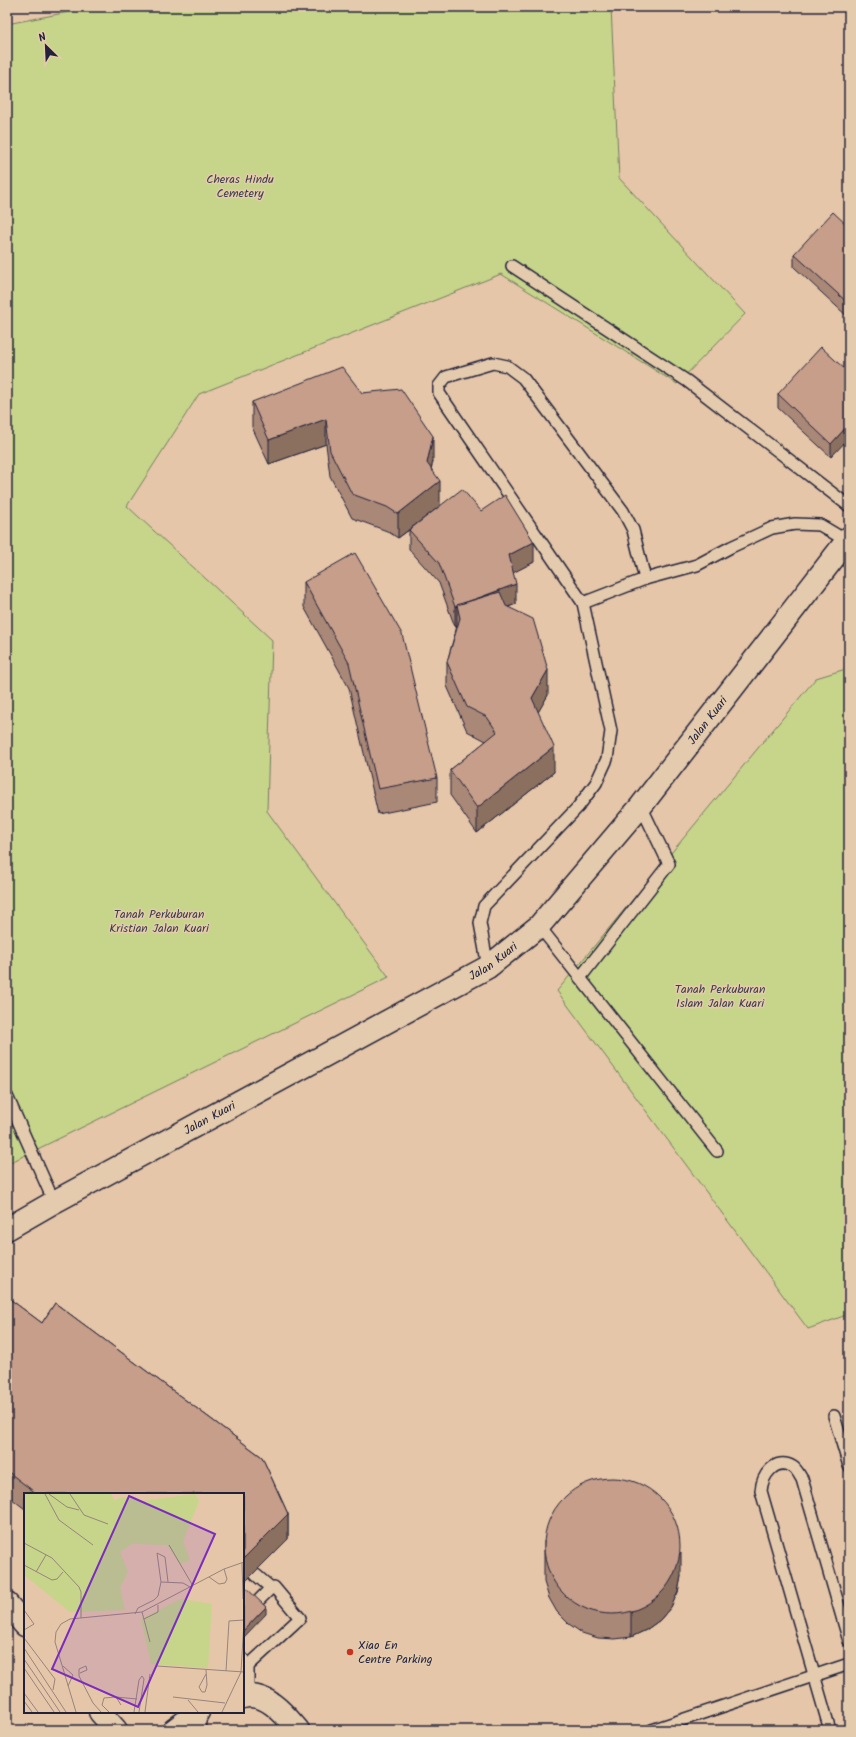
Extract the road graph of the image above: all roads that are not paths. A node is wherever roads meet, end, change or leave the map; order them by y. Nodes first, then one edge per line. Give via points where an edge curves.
1 (512, 266) dead end
2 (849, 506) edge
3 (848, 539) edge
4 (645, 579) junction
5 (583, 603) junction
6 (641, 806) junction
7 (539, 926) junction
8 (488, 967) junction
9 (580, 978) junction
10 (7, 1096) edge
11 (717, 1151) dead end
12 (54, 1202) junction
13 (7, 1230) edge
14 (834, 1416) dead end
15 (849, 1466) edge
16 (256, 1575) dead end
17 (271, 1588) junction
18 (7, 1604) edge
19 (244, 1615) edge
20 (24, 1624) edge
21 (849, 1641) edge
22 (245, 1663) edge
23 (849, 1664) edge
24 (815, 1676) junction
25 (245, 1696) edge
26 (101, 1713) edge
27 (194, 1717) edge
28 (116, 1730) edge
29 (174, 1730) edge
30 (298, 1730) edge
31 (652, 1730) edge
32 (830, 1730) edge

1 - 2 lane via 687,381
3 - 4 lane via 820,525 795,524 772,528 697,565
3 - 6 street, Jalan Kuari
4 - 5 lane
4 - 5 lane via 633,530 623,511 523,378 507,366 493,363 446,377 439,386 439,393
5 - 8 lane via 611,731 607,759 596,783 578,807 484,906 480,923
6 - 7 street, Jalan Kuari
6 - 9 lane via 669,864
7 - 8 street, Jalan Kuari
7 - 9 lane
8 - 12 street, Jalan Kuari
9 - 11 lane
10 - 12 lane
12 - 13 street, Jalan Kuari
14 - 15 lane
16 - 17 lane
17 - 19 lane
17 - 22 lane via 276,1588 300,1618
18 - 20 street
21 - 24 lane via 802,1480 794,1467 786,1464 777,1465 767,1472 762,1481 761,1491
22 - 25 lane
23 - 24 lane
24 - 31 lane
24 - 32 lane
25 - 30 street via 268,1701
26 - 28 street
27 - 29 street

